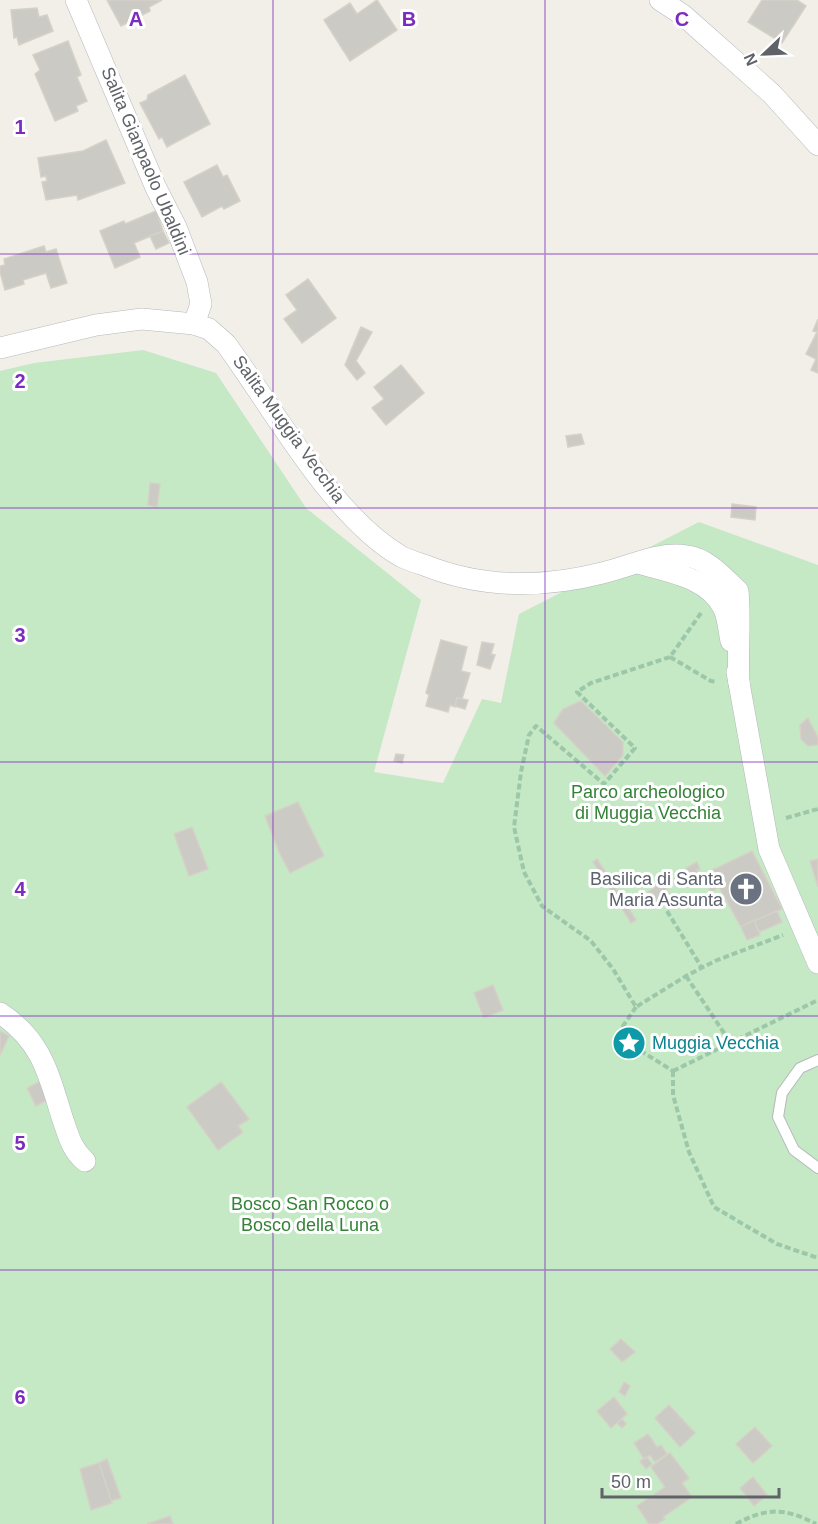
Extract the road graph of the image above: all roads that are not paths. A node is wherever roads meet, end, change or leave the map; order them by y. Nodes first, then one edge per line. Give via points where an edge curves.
1 (76, 0) edge
2 (660, 0) edge
3 (818, 146) edge
4 (194, 324) junction
5 (0, 348) edge
6 (818, 963) edge
7 (0, 1013) edge
8 (818, 1060) edge
9 (85, 1161) dead end
10 (818, 1168) edge

1 - 4 street, Salita Gianpaolo Ubaldini via 197,282 201,304
2 - 3 street via 683,15 772,94
4 - 5 street, Salita Muggia Vecchia via 142,319 96,325
4 - 6 street, Salita Muggia Vecchia via 209,329 226,344 324,484 364,528 402,557 444,573 484,583 510,584 569,580 637,563 684,576 709,588 724,609 769,849
7 - 9 street via 16,1024 39,1052 71,1144
8 - 10 lane via 800,1068 782,1093 778,1117 794,1150

